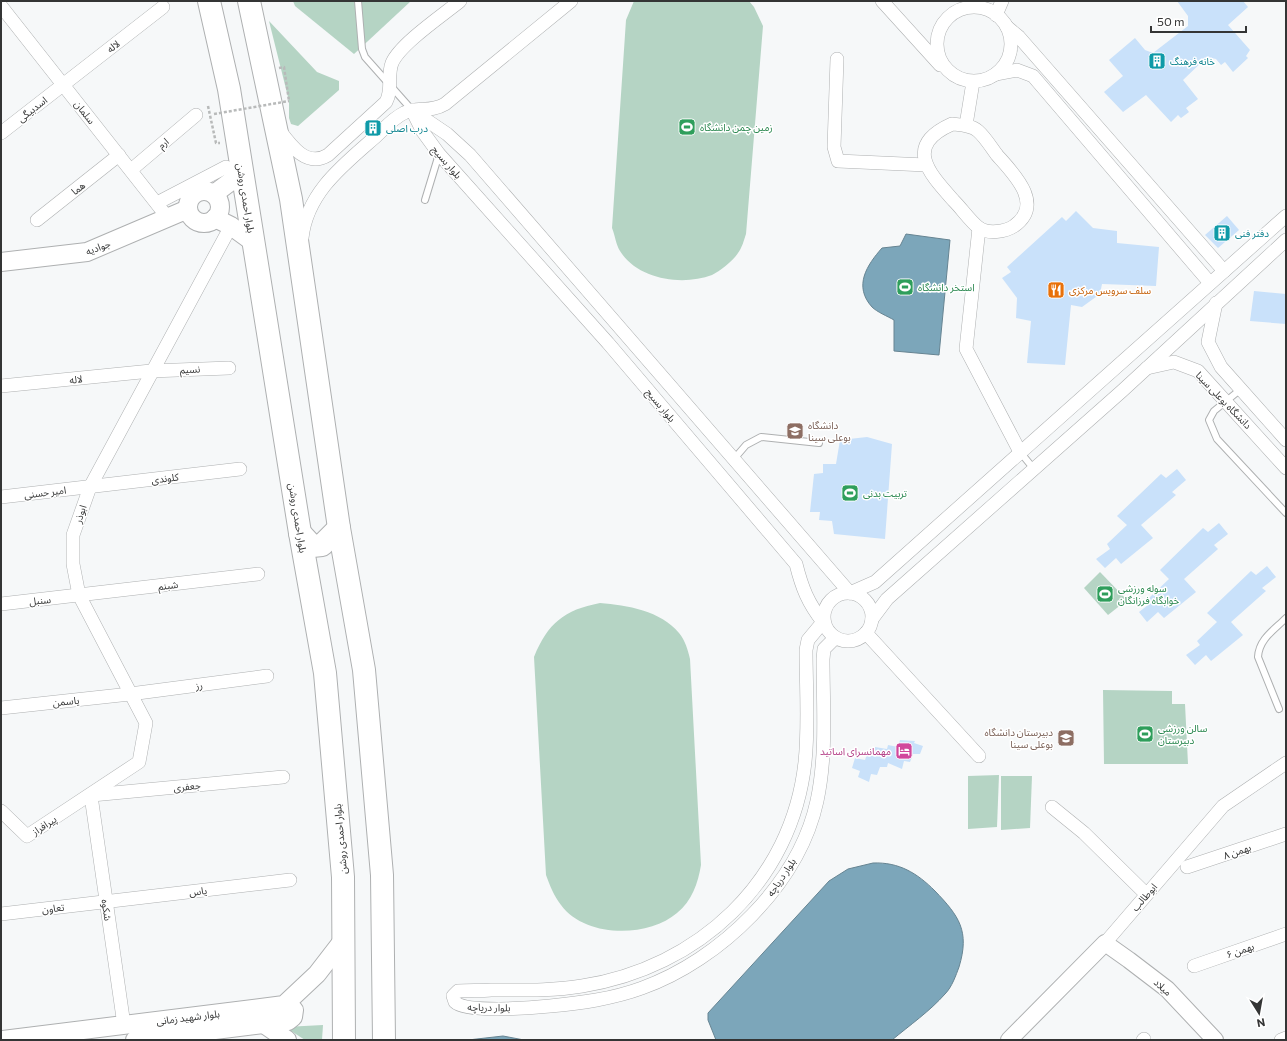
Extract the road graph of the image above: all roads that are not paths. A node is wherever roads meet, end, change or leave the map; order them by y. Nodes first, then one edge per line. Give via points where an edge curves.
1 (209, 1) edge
2 (249, 1) edge
3 (358, 1) edge
4 (460, 1) edge
5 (571, 1) edge
6 (882, 1) edge
7 (969, 1) edge
8 (1002, 1) edge
9 (1, 6) edge
10 (163, 7) dead end
11 (958, 11) junction
12 (996, 15) junction
13 (1007, 27) junction
14 (836, 59) dead end
15 (949, 72) junction
16 (997, 74) junction
17 (973, 82) junction
18 (63, 85) junction
19 (390, 86) junction
20 (412, 110) junction
21 (196, 115) dead end
22 (966, 125) junction
23 (276, 126) junction
24 (1, 134) edge
25 (439, 154) junction
26 (119, 155) junction
27 (926, 165) junction
28 (234, 168) junction
29 (131, 170) junction
30 (214, 194) junction
31 (425, 200) dead end
32 (157, 203) junction
33 (188, 209) junction
34 (1286, 216) edge
35 (168, 218) junction
36 (215, 218) junction
37 (37, 220) dead end
38 (231, 226) junction
39 (979, 228) junction
40 (1286, 240) edge
41 (253, 242) junction
42 (1, 262) edge
43 (302, 268) junction
44 (1224, 271) junction
45 (1210, 283) junction
46 (1216, 303) junction
47 (229, 368) dead end
48 (1147, 368) junction
49 (151, 371) junction
50 (1, 386) edge
51 (1241, 389) junction
52 (1226, 402) junction
53 (1286, 440) edge
54 (819, 443) dead end
55 (1020, 452) junction
56 (734, 460) junction
57 (1034, 468) junction
58 (1286, 468) edge
59 (240, 469) dead end
60 (90, 487) junction
61 (1, 497) edge
62 (1286, 513) edge
63 (339, 528) junction
64 (300, 533) junction
65 (258, 574) dead end
66 (850, 593) junction
67 (79, 596) junction
68 (1, 604) edge
69 (1286, 618) edge
70 (872, 619) junction
71 (823, 622) junction
72 (866, 634) junction
73 (835, 638) junction
74 (267, 676) dead end
75 (130, 694) junction
76 (1, 708) edge
77 (1279, 709) dead end
78 (979, 756) dead end
79 (1286, 763) edge
80 (283, 776) dead end
81 (91, 796) junction
82 (1052, 807) dead end
83 (1, 811) edge
84 (1286, 834) edge
85 (1187, 867) dead end
86 (290, 880) dead end
87 (1146, 894) junction
88 (106, 902) junction
89 (1, 914) edge
90 (1286, 934) edge
91 (344, 939) junction
92 (1105, 943) junction
93 (1194, 966) dead end
94 (284, 1005) junction
95 (264, 1024) junction
96 (124, 1025) junction
97 (1286, 1038) edge
98 (4, 1040) edge
99 (135, 1040) edge
100 (287, 1040) edge
101 (344, 1040) edge
102 (384, 1040) edge
103 (1009, 1040) edge
104 (1215, 1040) edge
105 (1281, 1040) edge

1 - 28 highway, بلوار احمدی روشن via 229,89
2 - 23 highway
3 - 19 lane via 364,54
4 - 19 street via 402,48 392,63
5 - 20 street via 446,104 433,110
6 - 15 street
7 - 11 street
8 - 12 street
9 - 18 street, سلمان
10 - 18 street, لاله
11 - 12 street via 978,8
11 - 15 street via 948,18 937,39 938,52
12 - 13 street
13 - 16 street via 1011,40 1010,53
13 - 44 street via 1019,37
14 - 27 street via 834,147 838,162
15 - 17 street via 960,79
16 - 17 street
16 - 45 street via 1017,70 1033,76
17 - 22 street
18 - 24 street, اسدبیگی
18 - 26 street, سلمان
19 - 20 lane
19 - 23 street via 386,102 328,155 320,159 310,159 299,153
20 - 25 street, بلوار بسیج via 423,132
20 - 43 street via 400,115 367,144 318,194 303,228
20 - 56 street, بلوار بسیج via 447,134 470,155
21 - 29 street, ارم
22 - 27 street via 952,124 937,131 926,147
22 - 39 street via 978,131 1021,183 1026,194 1027,204 1023,216 1014,226 999,232
23 - 43 highway
25 - 31 lane
25 - 71 street, بلوار بسیج via 608,343 796,564 800,583 810,605
26 - 29 street, سلمان
26 - 37 street, هما
27 - 39 street via 934,178
28 - 30 main road via 230,182
28 - 32 street
28 - 41 highway, بلوار احمدی روشن
29 - 32 street, سلمان
30 - 33 main road via 207,191 199,192 189,202
30 - 36 main road via 220,206
32 - 35 street, سلمان
33 - 35 main road, جوادیه
33 - 36 main road via 191,216 202,223
34 - 44 street
35 - 42 main road, جوادیه via 87,252
36 - 38 main road
38 - 41 main road
38 - 49 street, ابوذر
39 - 55 street via 966,349
40 - 46 street
41 - 64 highway, بلوار احمدی روشن
43 - 63 highway
44 - 45 street
45 - 55 street
46 - 48 street
46 - 51 street, دانشگاه بوعلی سینا via 1208,342 1221,367
47 - 49 street, نسیم
48 - 52 street, دانشگاه بوعلی سینا via 1174,362 1198,371
48 - 57 street
49 - 50 street, لاله
49 - 60 street, ابوذر
51 - 52 lane
51 - 53 street, دانشگاه بوعلی سینا
52 - 58 street, دانشگاه بوعلی سینا
52 - 62 lane via 1209,420 1212,430 1217,439
54 - 56 lane via 761,437 746,445
55 - 57 lane
55 - 66 street via 875,582
56 - 66 street, بلوار بسیج
57 - 70 street via 887,599
59 - 60 street, کلوندی
60 - 61 street, امیر حسنی
60 - 67 street, ابوذر via 73,535 73,564
63 - 64 highway via 322,545 312,546
63 - 102 highway via 364,670 382,875
64 - 91 highway, بلوار احمدی روشن via 325,673 343,877
65 - 67 street, شبنم
66 - 70 street via 864,599 872,612
66 - 71 street via 843,593 830,600 825,607
67 - 68 street, سنبل
67 - 75 street, ابوذر
69 - 77 lane via 1262,641 1258,657
70 - 72 street
71 - 73 street
71 - 73 street, بلوار دریاچه via 808,640 806,650 807,746 803,780 794,812 773,863 736,909 694,944 642,971 581,986 458,991 453,996 455,1002 462,1007 470,1008 538,1007 576,1004 626,993 683,969 717,946 749,919 789,867 813,816 824,746 822,659 824,649
72 - 73 street via 852,641
72 - 78 street
74 - 75 street, رز
75 - 76 street, یاسمن
75 - 81 street, ابوذر via 146,723 139,762
79 - 87 street, ابوطالب via 1223,806
80 - 81 street, جعفری
81 - 83 street, پیرافراز via 28,836
81 - 88 street, شکوه
82 - 87 street via 1084,833
84 - 85 street, بهمن ۸
86 - 88 street, یاس
87 - 92 street, ابوطالب
88 - 89 street, تعاون
88 - 96 street, شکوه
90 - 93 street, بهمن ۶
91 - 94 main road via 317,974
91 - 101 highway, بلوار احمدی روشن
92 - 103 street, ابوطالب
92 - 104 street, میلاد via 1167,989
94 - 95 main road, بلوار شهید زمانی via 294,1010 293,1018
94 - 96 main road, بلوار شهید زمانی
95 - 99 main road, بلوار شهید زمانی
95 - 100 main road
96 - 98 main road, بلوار شهید زمانی
97 - 105 street

